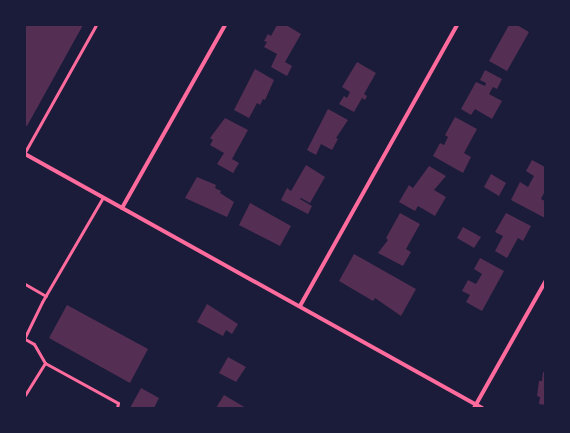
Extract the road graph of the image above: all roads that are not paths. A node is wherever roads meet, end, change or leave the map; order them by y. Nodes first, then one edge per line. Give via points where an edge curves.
1 (96, 25) edge
2 (225, 25) edge
3 (457, 25) edge
4 (25, 153) edge
5 (103, 197) junction
6 (122, 208) junction
7 (545, 282) edge
8 (26, 285) edge
9 (25, 291) edge
10 (46, 296) junction
11 (300, 306) junction
12 (25, 338) edge
13 (45, 363) junction
14 (25, 395) edge
15 (475, 406) edge
16 (117, 408) edge
17 (482, 408) edge

1 - 4 lane
2 - 6 street
3 - 11 street
4 - 5 street
5 - 6 street
5 - 10 lane
6 - 11 street
7 - 15 street
8 - 9 lane
8 - 10 lane
10 - 12 lane
11 - 15 street
12 - 13 lane via 34,344
13 - 14 lane
13 - 16 lane via 118,403
15 - 17 street

